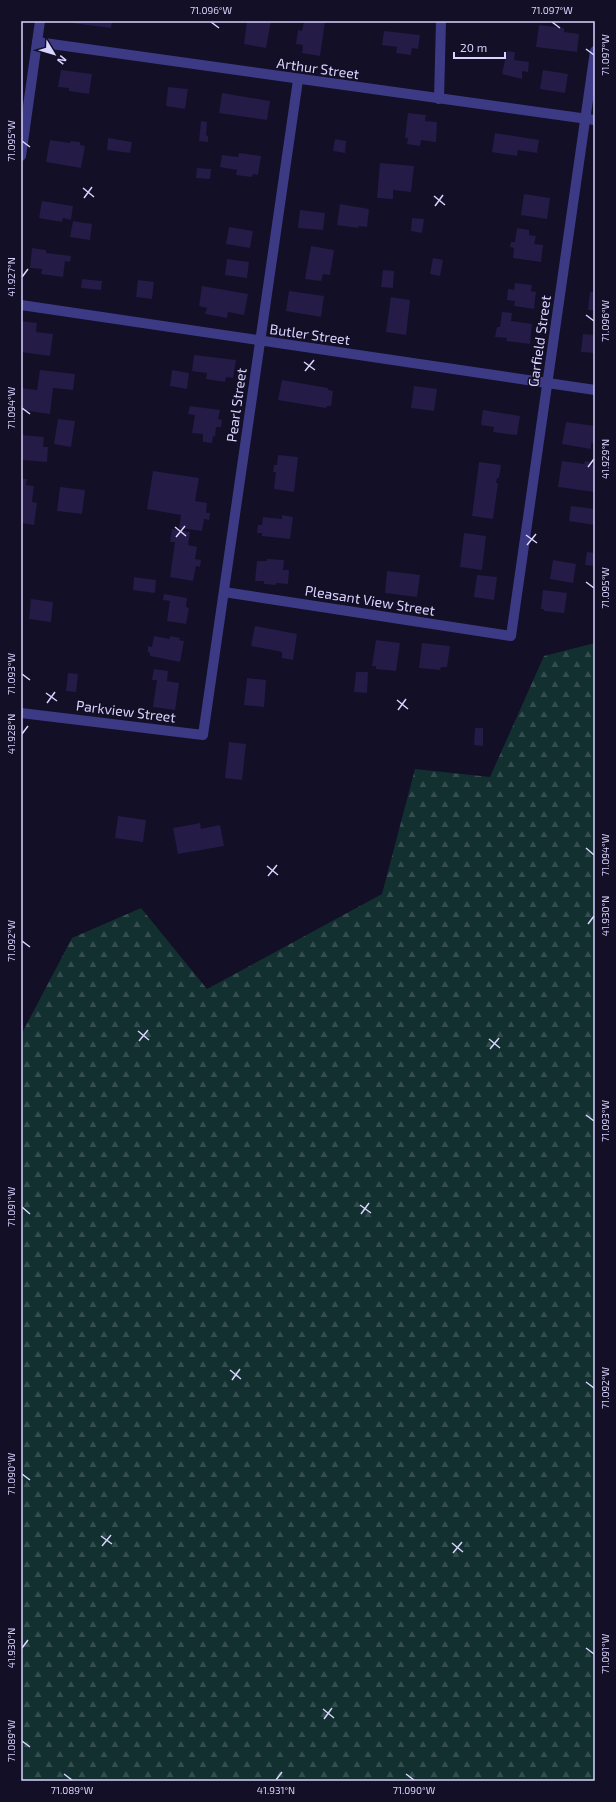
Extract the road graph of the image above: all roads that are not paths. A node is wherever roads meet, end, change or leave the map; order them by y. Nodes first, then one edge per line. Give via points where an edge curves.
1 (40, 21) edge
2 (440, 21) edge
3 (37, 42) junction
4 (595, 51) edge
5 (298, 80) junction
6 (439, 99) junction
7 (590, 119) edge
8 (21, 156) edge
9 (21, 305) edge
10 (260, 341) junction
11 (548, 383) junction
12 (595, 390) edge
13 (224, 592) junction
14 (512, 636) joint
15 (21, 713) edge
16 (203, 734) joint

1 - 3 street
2 - 6 street
3 - 5 street, Arthur Street
3 - 8 street
4 - 7 street, Garfield Street
5 - 6 street, Arthur Street
5 - 10 street, Pearl Street
6 - 7 street, Arthur Street
7 - 11 street, Garfield Street
9 - 10 street, Butler Street
10 - 11 street, Butler Street
10 - 13 street, Pearl Street
11 - 12 street, Butler Street
11 - 14 street, Garfield Street
13 - 14 street, Pleasant View Street
13 - 16 street, Pearl Street
15 - 16 street, Parkview Street

